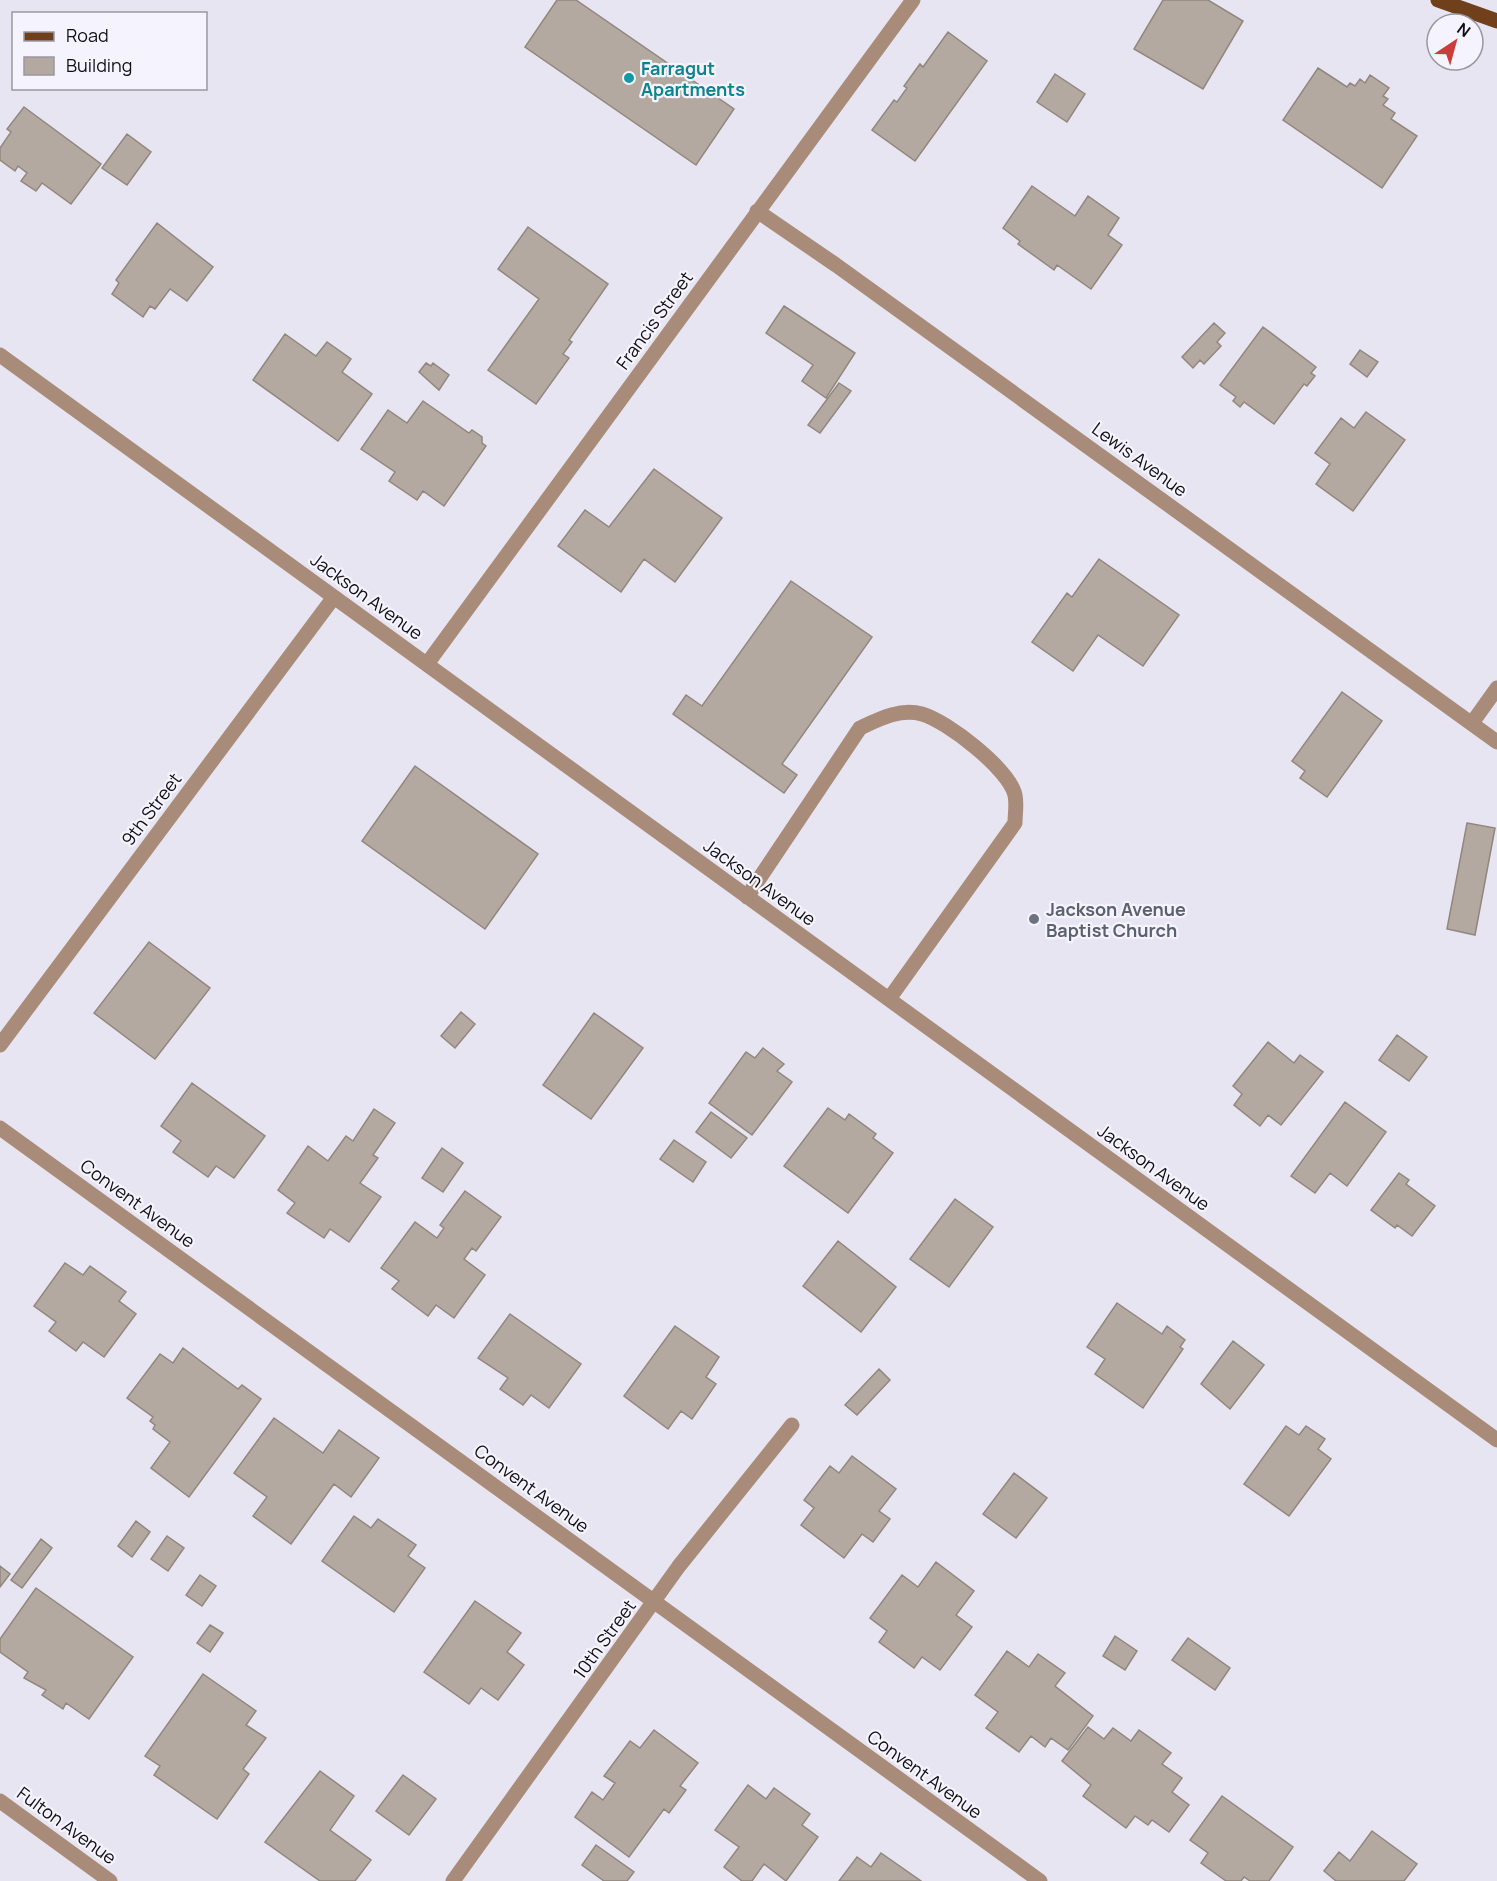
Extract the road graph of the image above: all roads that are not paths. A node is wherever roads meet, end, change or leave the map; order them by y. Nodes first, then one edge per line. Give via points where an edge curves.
1 (913, 0) edge
2 (1438, 0) edge
3 (1497, 21) edge
4 (758, 211) junction
5 (0, 355) edge
6 (334, 597) junction
7 (427, 664) junction
8 (1497, 688) edge
9 (1472, 723) junction
10 (1497, 742) edge
11 (747, 897) junction
12 (889, 999) junction
13 (0, 1045) edge
14 (0, 1128) edge
15 (792, 1425) dead end
16 (1497, 1440) edge
17 (655, 1602) junction
18 (0, 1801) edge
19 (110, 1881) edge
20 (453, 1881) edge
21 (1040, 1881) edge

1 - 4 street, Francis Street
2 - 3 main road
4 - 7 street, Francis Street
4 - 9 street, Lewis Avenue
5 - 6 street, Jackson Avenue
6 - 7 street, Jackson Avenue
6 - 13 street, 9th Street
7 - 11 street, Jackson Avenue
8 - 9 street
9 - 10 street, Lewis Avenue
11 - 12 street, Jackson Avenue
11 - 12 street via 860,728 889,714 921,714 952,730 986,755 1015,794 1015,823
12 - 16 street, Jackson Avenue
14 - 17 street, Convent Avenue
15 - 17 street, 10th Street via 679,1566
17 - 20 street, 10th Street
17 - 21 street, Convent Avenue
18 - 19 street, Fulton Avenue

